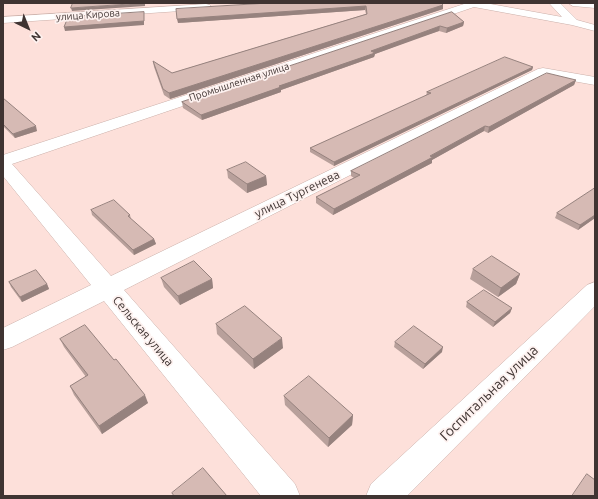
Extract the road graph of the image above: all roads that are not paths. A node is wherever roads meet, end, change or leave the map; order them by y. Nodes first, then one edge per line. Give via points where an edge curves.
1 (554, 3) edge
2 (573, 3) edge
3 (471, 4) edge
4 (595, 5) edge
5 (214, 6) edge
6 (3, 20) edge
7 (573, 22) junction
8 (595, 28) edge
9 (595, 81) edge
10 (3, 160) edge
11 (3, 164) edge
12 (106, 288) junction
13 (595, 291) edge
14 (3, 340) edge
15 (283, 496) edge
16 (383, 496) edge

1 - 7 street
2 - 4 street
3 - 7 street
3 - 10 street, Промышленная улица
5 - 6 street, улица Кирова
7 - 8 street
9 - 12 street, улица Тургенева via 543,72
11 - 12 street, Сельская улица
12 - 14 street, улица Тургенева
12 - 15 street, Сельская улица
13 - 16 street, Госпитальная улица

